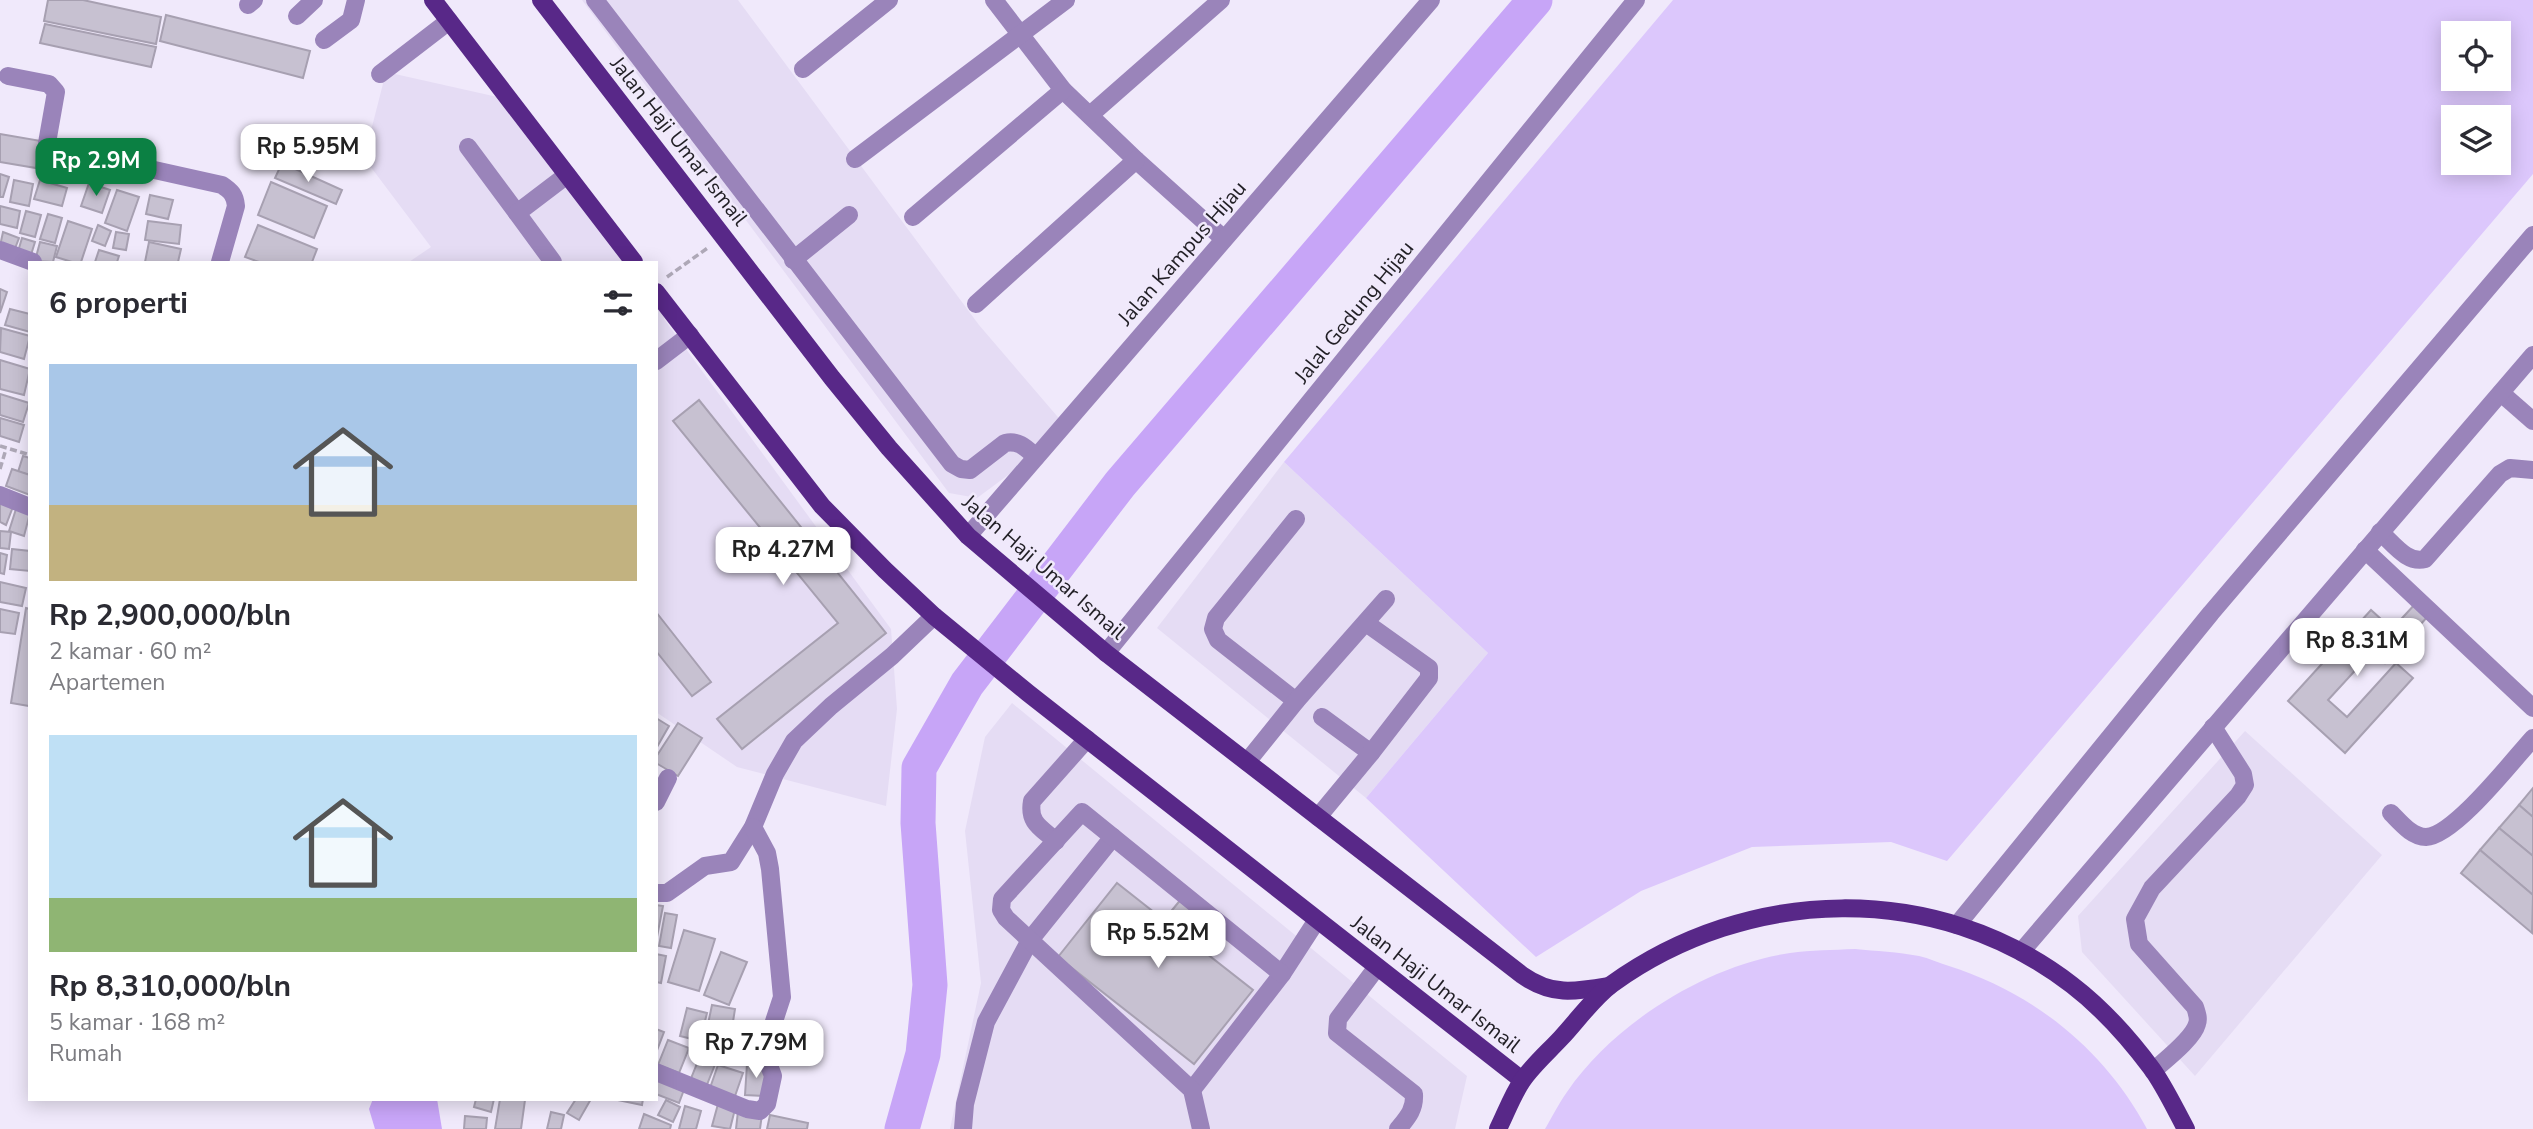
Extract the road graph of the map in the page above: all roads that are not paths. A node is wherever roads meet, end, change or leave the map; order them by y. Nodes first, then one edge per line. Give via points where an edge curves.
1 (314, 0) edge
2 (356, 0) edge
3 (433, 0) edge
4 (541, 0) edge
5 (595, 0) edge
6 (889, 0) edge
7 (994, 0) edge
8 (1066, 0) edge
9 (1221, 0) edge
10 (1431, 0) edge
11 (1636, 0) edge
12 (297, 16) dead end
13 (449, 21) junction
14 (1022, 34) junction
15 (324, 40) dead end
16 (803, 69) dead end
17 (380, 74) dead end
18 (8, 76) dead end
19 (1063, 90) junction
20 (1090, 115) junction
21 (468, 147) dead end
22 (855, 159) dead end
23 (1136, 160) junction
24 (567, 174) junction
25 (517, 213) junction
26 (849, 215) dead end
27 (914, 217) dead end
28 (2533, 235) edge
29 (1224, 239) junction
30 (0, 250) edge
31 (793, 260) junction
32 (30, 261) edge
33 (220, 261) edge
34 (552, 261) edge
35 (633, 261) edge
36 (658, 295) edge
37 (976, 304) dead end
38 (690, 335) junction
39 (2533, 355) edge
40 (658, 359) edge
41 (2501, 393) junction
42 (2533, 421) edge
43 (1036, 457) junction
44 (2533, 470) edge
45 (0, 495) edge
46 (28, 506) edge
47 (1296, 519) dead end
48 (2380, 532) junction
49 (968, 536) junction
50 (2365, 550) junction
51 (1386, 599) dead end
52 (934, 616) junction
53 (1366, 622) junction
54 (1100, 648) junction
55 (1296, 701) junction
56 (2533, 708) edge
57 (1322, 717) dead end
58 (2213, 727) junction
59 (2533, 738) edge
60 (1087, 739) junction
61 (1371, 753) junction
62 (1247, 762) junction
63 (668, 778) dead end
64 (658, 798) edge
65 (2391, 813) dead end
66 (1318, 817) junction
67 (753, 827) junction
68 (1113, 836) junction
69 (1056, 841) junction
70 (658, 893) edge
71 (1317, 920) junction
72 (1957, 925) junction
73 (1030, 940) junction
74 (2021, 952) junction
75 (1377, 967) junction
76 (1282, 974) junction
77 (1609, 986) junction
78 (2153, 1070) junction
79 (658, 1073) edge
80 (1522, 1080) junction
81 (1192, 1090) junction
82 (963, 1129) edge
83 (1201, 1129) edge
84 (1398, 1129) edge
85 (1498, 1129) edge
86 (2186, 1129) edge

1 - 12 street
2 - 15 street via 351,20
3 - 13 main road
4 - 49 main road, Jalan Haji Umar Ismail via 840,388
5 - 31 street
6 - 16 street
7 - 14 street
8 - 14 street
9 - 20 street
10 - 29 street, Jalan Kampus Hijau
11 - 54 street, Jalal Gedung Hijau
13 - 17 street
13 - 24 main road
14 - 19 street
14 - 22 street
18 - 33 street via 49,84 56,92 48,139 51,147 230,190 236,196 236,206
19 - 20 street
19 - 27 street
20 - 23 street
21 - 25 street
23 - 29 street
23 - 37 street
24 - 25 street
24 - 35 main road
25 - 34 street
26 - 31 street
28 - 72 street via 2211,613
29 - 43 street, Jalan Kampus Hijau
30 - 32 street
31 - 43 street via 952,464 971,471 1005,443 1020,443
36 - 38 main road, Jalan Haji Umar Ismail
38 - 40 street
38 - 52 main road, Jalan Haji Umar Ismail via 822,506
39 - 41 street
41 - 42 street
41 - 48 street
43 - 49 street, Jalan Kampus Hijau
44 - 48 street via 2510,468 2500,474 2426,559 2408,558
45 - 46 street
47 - 55 street via 1216,618 1213,629 1218,640
48 - 50 street
49 - 54 main road, Jalan Haji Umar Ismail
50 - 56 street
50 - 58 street
51 - 53 street
52 - 60 main road, Jalan Haji Umar Ismail
52 - 67 street via 794,741
53 - 55 street
53 - 61 street via 1430,673
54 - 62 main road, Jalan Haji Umar Ismail
55 - 62 street
57 - 61 street
58 - 74 street
58 - 78 street via 2244,774 2245,785 2152,888 2135,919 2139,944 2198,1016 2192,1034
59 - 65 street via 2457,822 2436,835 2411,832
60 - 69 street via 1032,800 1033,821
60 - 71 main road, Jalan Haji Umar Ismail
61 - 66 street
62 - 66 main road, Jalan Haji Umar Ismail
63 - 64 street
66 - 77 main road, Jalan Haji Umar Ismail via 1539,986 1560,990
67 - 70 street via 731,862 705,866 667,893
67 - 79 street via 771,869 782,998 764,1052 773,1076 768,1104 760,1111 747,1109
68 - 69 street via 1082,812
68 - 73 street
68 - 76 street
69 - 73 street via 1002,899 1001,910
71 - 75 main road, Jalan Haji Umar Ismail
71 - 76 street
72 - 74 main road
72 - 77 main road via 1898,911 1837,907 1776,913 1716,928 1660,953
73 - 81 street
73 - 82 street via 986,1022
74 - 78 main road via 2071,984 2116,1024
75 - 80 main road, Jalan Haji Umar Ismail
75 - 84 street via 1338,1019 1337,1033 1414,1094 1412,1111
76 - 81 street
77 - 80 main road
78 - 86 main road
80 - 85 main road
81 - 83 street

